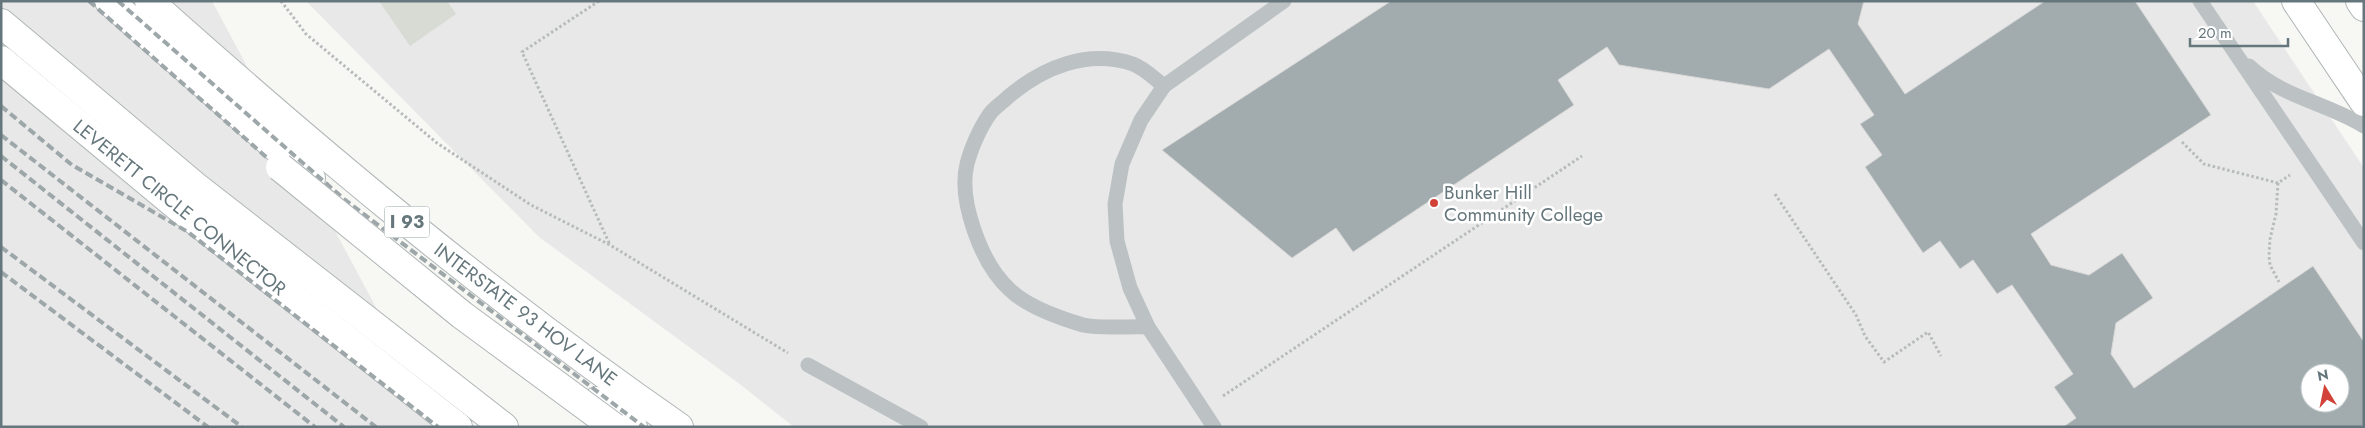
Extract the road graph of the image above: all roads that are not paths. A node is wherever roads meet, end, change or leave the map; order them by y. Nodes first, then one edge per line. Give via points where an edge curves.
1 (93, 1) edge
2 (109, 1) edge
3 (149, 1) edge
4 (1284, 1) edge
5 (2200, 1) edge
6 (2296, 1) edge
7 (2360, 1) edge
8 (2364, 7) edge
9 (1, 23) edge
10 (2233, 51) junction
11 (1, 60) edge
12 (1164, 86) junction
13 (2364, 102) edge
14 (2364, 126) edge
15 (2364, 243) edge
16 (1148, 327) junction
17 (808, 365) road end
18 (458, 427) edge
19 (504, 427) edge
20 (614, 427) edge
21 (633, 427) edge
22 (679, 427) edge
23 (921, 427) edge
24 (1214, 427) edge

1 - 20 main road, I 93, bridge via 272,160 354,228 462,315
2 - 21 main road, I 93 via 368,226 469,306
3 - 22 main road, INTERSTATE 93 HOV LANE / I 93 via 304,138 485,286
4 - 12 lane
5 - 10 lane
6 - 13 main road
7 - 8 main road
9 - 19 main road, LEVERETT CIRCLE CONNECTOR via 195,186
10 - 14 lane via 2272,84
10 - 15 lane
11 - 18 main road, LEVERETT CIRCLE CONNECTOR via 178,208
12 - 16 lane via 1137,129 1122,164 1115,204 1117,241 1130,288
12 - 16 lane via 1135,65 1102,58 1071,62 1040,73 989,114 967,164 965,187 969,216 982,247 1009,289 1034,306 1085,325
16 - 24 lane
17 - 23 lane

